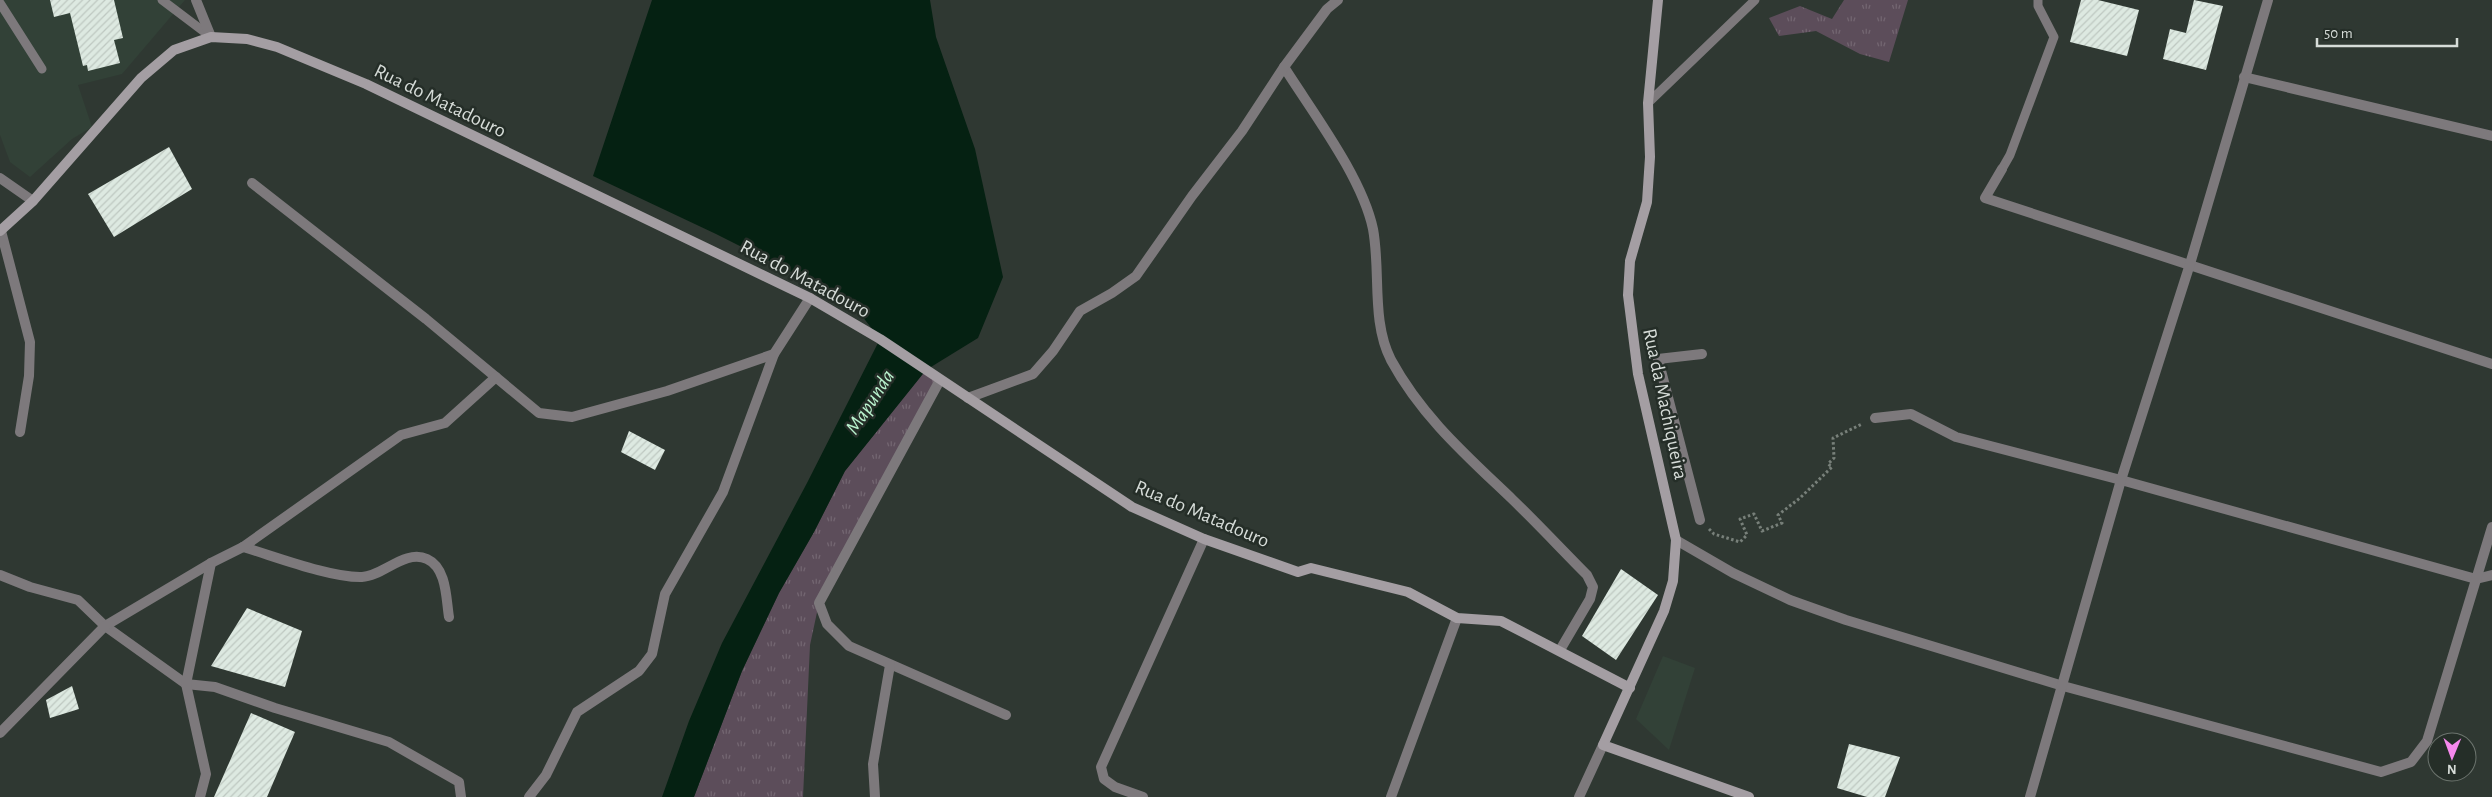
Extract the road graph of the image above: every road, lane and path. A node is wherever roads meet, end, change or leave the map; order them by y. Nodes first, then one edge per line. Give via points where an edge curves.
1 (162, 0) edge
2 (196, 0) edge
3 (1338, 0) edge
4 (1658, 0) edge
5 (1755, 0) edge
6 (2038, 0) edge
7 (2268, 0) edge
8 (0, 2) edge
9 (211, 37) junction
10 (1284, 67) junction
11 (42, 69) dead end
12 (2244, 78) junction
13 (1648, 104) junction
14 (2492, 136) edge
15 (2002, 169) joint
16 (0, 178) edge
17 (252, 183) dead end
18 (33, 200) junction
19 (0, 231) edge
20 (2190, 264) junction
21 (810, 298) junction
22 (774, 354) junction
23 (1702, 354) dead end
24 (2492, 364) edge
25 (496, 378) junction
26 (940, 380) junction
27 (968, 398) junction
28 (1875, 418) joint
29 (20, 432) dead end
30 (2122, 480) junction
31 (1700, 520) joint
32 (2492, 527) edge
33 (1204, 539) junction
34 (1676, 540) junction
35 (243, 546) junction
36 (211, 563) junction
37 (0, 575) edge
38 (2492, 575) edge
39 (2476, 579) junction
40 (449, 617) dead end
41 (1457, 618) junction
42 (105, 626) junction
43 (1560, 650) junction
44 (890, 665) junction
45 (186, 684) junction
46 (2063, 686) junction
47 (1630, 688) junction
48 (1006, 715) dead end
49 (0, 733) edge
50 (1603, 745) junction
51 (200, 797) edge
52 (461, 797) edge
53 (529, 797) edge
54 (876, 797) edge
55 (1143, 797) edge
56 (1391, 797) edge
57 (1579, 797) edge
58 (1749, 797) edge
59 (2030, 797) edge

1 - 9 lane
2 - 9 street
3 - 10 street via 1327,9
4 - 13 street, Rua da Machiqueira
5 - 13 lane
6 - 15 lane via 2054,36 2010,156
7 - 12 street
8 - 11 lane
9 - 18 street, Rua do Matadouro via 174,50 141,78
9 - 21 street, Rua do Matadouro via 247,39 277,48 366,84
10 - 27 street via 1136,276 1080,312 1034,374
10 - 43 street via 1356,183 1366,210 1372,229 1382,335 1391,359 1418,402 1453,444 1587,575 1593,587 1590,599
12 - 14 street
12 - 20 street
13 - 34 street, Rua da Machiqueira via 1650,157 1647,202 1630,261 1628,295 1638,374
15 - 20 street via 1985,198
16 - 18 street
17 - 25 street
18 - 19 street, Rua do Matadouro
19 - 29 street via 30,342 29,376
20 - 24 street
20 - 30 street
21 - 22 street
21 - 26 street, Rua do Matadouro via 880,339
22 - 25 street via 667,391 572,417 539,413
22 - 53 street via 723,492 665,594 652,654 639,671 576,712 546,775
23 - 31 street via 1658,358
25 - 35 street via 445,424 401,435
26 - 27 street, Rua do Matadouro
26 - 44 street via 819,603 827,624 849,646
27 - 33 street, Rua do Matadouro via 1132,507
28 - 30 street via 1911,414 1956,437
28 - 31 path via 1833,438 1834,458 1828,464 1832,467 1778,515 1782,523 1762,531 1754,514 1740,519 1748,535 1740,542 1714,534
30 - 39 street
30 - 46 street
32 - 39 street
33 - 41 street, Rua do Matadouro via 1298,572 1311,568 1408,592
33 - 55 street via 1101,767 1104,779
34 - 46 street via 1733,574 1790,600
34 - 47 street, Rua da Machiqueira via 1673,581 1664,611
35 - 36 street
35 - 40 street via 346,576 364,577 417,557 428,559 441,571
36 - 42 street
36 - 45 street
37 - 42 street via 78,600
38 - 39 street
39 - 46 street via 2427,741 2411,762 2381,772
41 - 43 street, Rua do Matadouro via 1501,621
41 - 56 street
42 - 45 street
42 - 49 street
43 - 47 street, Rua do Matadouro
44 - 48 street
44 - 54 street via 873,764
45 - 51 street via 206,774
45 - 52 street via 215,688 389,742 459,782
46 - 59 street
47 - 50 street, Rua da Machiqueira
50 - 57 street, Rua da Machiqueira
50 - 58 street

